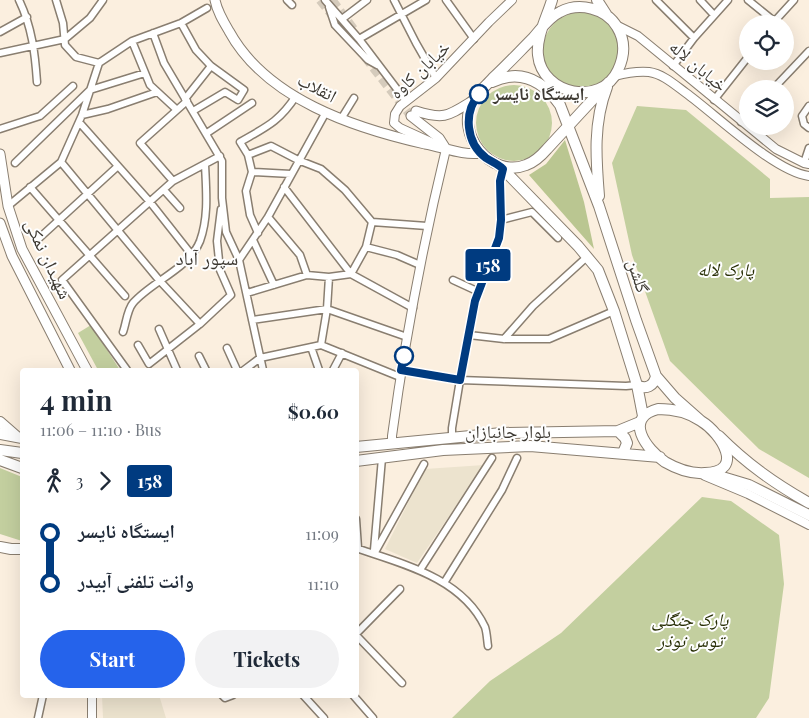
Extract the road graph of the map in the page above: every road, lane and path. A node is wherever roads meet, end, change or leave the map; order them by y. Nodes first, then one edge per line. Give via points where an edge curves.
1 (19, 0) edge
2 (56, 0) edge
3 (103, 0) edge
4 (215, 0) edge
5 (325, 0) edge
6 (367, 0) edge
7 (394, 0) edge
8 (426, 0) edge
9 (446, 0) edge
10 (512, 0) edge
11 (552, 0) edge
12 (597, 0) edge
13 (656, 0) edge
14 (700, 0) edge
15 (728, 0) edge
16 (748, 0) edge
17 (794, 0) edge
18 (329, 7) junction
19 (207, 8) dead end
20 (401, 14) junction
21 (606, 15) junction
22 (714, 15) junction
23 (765, 15) edge
24 (780, 15) edge
25 (28, 17) junction
26 (342, 19) junction
27 (181, 23) junction
28 (616, 25) junction
29 (543, 26) junction
30 (0, 32) edge
31 (153, 33) junction
32 (694, 38) junction
33 (359, 39) junction
34 (474, 39) junction
35 (65, 40) junction
36 (132, 41) junction
37 (34, 46) junction
38 (809, 51) edge
39 (0, 53) edge
40 (99, 63) junction
41 (212, 66) junction
42 (673, 66) junction
43 (380, 67) junction
44 (739, 68) edge
45 (145, 73) junction
46 (436, 78) junction
47 (612, 79) junction
48 (782, 80) edge
49 (37, 82) dead end
50 (487, 84) junction
51 (74, 86) dead end
52 (90, 90) junction
53 (156, 92) junction
54 (296, 96) junction
55 (354, 98) dead end
56 (186, 100) junction
57 (238, 100) junction
58 (714, 100) junction
59 (406, 101) junction
60 (472, 101) junction
61 (252, 103) dead end
62 (809, 106) edge
63 (243, 109) junction
64 (177, 110) junction
65 (193, 111) junction
66 (326, 112) junction
67 (80, 118) junction
68 (341, 119) junction
69 (739, 120) edge
70 (569, 125) junction
71 (809, 128) edge
72 (0, 129) edge
73 (206, 133) junction
74 (747, 135) edge
75 (758, 135) edge
76 (744, 139) junction
77 (809, 148) edge
78 (446, 149) junction
79 (481, 153) junction
80 (0, 154) edge
81 (248, 155) junction
82 (220, 156) junction
83 (298, 160) junction
84 (61, 162) junction
85 (15, 163) dead end
86 (205, 164) junction
87 (806, 164) edge
88 (118, 166) junction
89 (501, 167) junction
90 (252, 172) junction
91 (291, 174) junction
92 (809, 176) edge
93 (173, 181) junction
94 (30, 187) junction
95 (284, 187) junction
96 (164, 190) junction
97 (87, 194) junction
98 (222, 198) junction
99 (150, 202) junction
100 (8, 206) junction
101 (599, 206) junction
102 (180, 208) dead end
103 (268, 217) junction
104 (59, 220) junction
105 (501, 220) junction
106 (372, 222) junction
107 (0, 223) edge
108 (427, 226) junction
109 (118, 230) junction
110 (258, 232) junction
111 (558, 238) dead end
112 (253, 240) junction
113 (36, 241) dead end
114 (366, 247) junction
115 (191, 254) junction
116 (89, 256) junction
117 (588, 256) junction
118 (239, 260) junction
119 (420, 265) junction
120 (351, 274) junction
121 (307, 275) junction
122 (329, 277) junction
123 (159, 280) junction
124 (453, 280) dead end
125 (274, 285) junction
126 (479, 292) junction
127 (247, 293) junction
128 (125, 296) dead end
129 (412, 308) junction
130 (328, 309) junction
131 (614, 311) junction
132 (252, 320) junction
133 (200, 324) junction
134 (159, 329) dead end
135 (123, 332) dead end
136 (469, 335) junction
137 (407, 337) junction
138 (504, 339) junction
139 (138, 345) dead end
140 (322, 345) junction
141 (311, 347) junction
142 (227, 348) dead end
143 (169, 349) junction
144 (342, 353) junction
145 (199, 356) dead end
146 (260, 358) junction
147 (69, 368) edge
148 (86, 368) edge
149 (126, 368) edge
150 (176, 368) edge
151 (205, 368) edge
152 (236, 368) edge
153 (247, 368) edge
154 (262, 368) edge
155 (318, 368) edge
156 (334, 368) edge
157 (401, 373) junction
158 (656, 376) junction
159 (460, 380) junction
160 (637, 385) junction
161 (642, 419) junction
162 (701, 420) junction
163 (0, 422) edge
164 (618, 431) junction
165 (0, 434) edge
166 (719, 436) junction
167 (20, 437) edge
168 (452, 437) junction
169 (392, 444) junction
170 (359, 447) edge
171 (0, 450) edge
172 (20, 453) edge
173 (623, 453) junction
174 (382, 458) junction
175 (492, 458) dead end
176 (517, 458) dead end
177 (660, 458) junction
178 (0, 460) edge
179 (359, 461) edge
180 (424, 464) dead end
181 (20, 467) edge
182 (754, 468) junction
183 (704, 473) junction
184 (749, 485) junction
185 (809, 503) edge
186 (809, 515) edge
187 (809, 525) edge
188 (0, 546) edge
189 (20, 549) edge
190 (359, 549) edge
191 (0, 552) edge
192 (20, 554) edge
193 (374, 554) junction
194 (420, 570) junction
195 (444, 583) junction
196 (400, 589) dead end
197 (359, 631) edge
198 (359, 637) edge
199 (488, 646) dead end
200 (402, 683) dead end
201 (42, 698) edge
202 (92, 698) edge
203 (306, 698) edge
204 (356, 698) edge
205 (38, 718) edge
206 (92, 718) edge
207 (324, 718) edge
208 (373, 718) edge

1 - 25 street
2 - 35 street
3 - 35 street via 90,18
4 - 54 main road, انقلاب via 242,53
5 - 18 street
6 - 26 street
7 - 20 street
8 - 20 street
9 - 34 street
10 - 34 street, خیابان کاوه
11 - 29 main road
12 - 21 main road
13 - 32 street
14 - 22 street
15 - 22 street
16 - 23 street
17 - 24 street
18 - 26 street
18 - 43 street via 335,25 368,60
19 - 27 street
20 - 33 street
20 - 46 street
21 - 28 main road
21 - 29 main road via 590,8 571,8 560,12
22 - 32 street
25 - 30 street
25 - 37 street
26 - 33 street
27 - 31 street
27 - 41 street via 196,50
28 - 42 street, خیابان لاله via 638,36
28 - 47 main road via 624,49 622,61
29 - 47 main road via 538,42 541,68 559,87 585,93
29 - 50 main road
31 - 36 street
31 - 56 street via 164,63
32 - 42 street
33 - 43 street
34 - 46 street, خیابان کاوه
35 - 37 street
35 - 40 street via 76,57
36 - 40 street
36 - 45 street
37 - 39 street
37 - 49 street
38 - 48 street
40 - 52 street
41 - 56 street
41 - 57 street via 244,90
42 - 58 street, خیابان لاله
43 - 59 street
44 - 58 street
45 - 52 street
45 - 53 street
46 - 59 street, خیابان کاوه
47 - 70 main road
47 - 76 street, خیابان لاله via 635,72 659,75
47 - 101 main road via 601,104 598,123
50 - 60 main road
50 - 70 main road via 514,76 529,78 552,93
51 - 72 street via 40,116
52 - 67 street
52 - 85 street
53 - 64 street
53 - 67 street
54 - 66 main road, انقلاب
54 - 81 street via 272,123 240,142
55 - 68 street
56 - 64 street
56 - 65 street
57 - 63 street
57 - 65 street via 225,92
58 - 69 street, خیابان لاله
59 - 78 street, خیابان کاوه via 394,114 394,123
60 - 78 main road via 440,117 414,114
60 - 79 main road via 468,121 470,135
61 - 63 street
62 - 71 street via 802,116
63 - 73 street
64 - 93 street via 140,143
65 - 73 street
66 - 68 main road, انقلاب
66 - 83 street
67 - 84 street
67 - 88 street
68 - 78 main road, انقلاب via 390,136
70 - 89 main road via 536,160 525,166
70 - 101 main road, گلشن
73 - 82 street
74 - 76 street
75 - 87 street, خیابان لاله via 776,149
76 - 92 street, خیابان لاله via 788,170
77 - 87 street
78 - 79 main road, انقلاب
78 - 108 street
79 - 89 main road
80 - 100 main road, شهیدان نمکی
81 - 83 street via 272,146
81 - 90 street
82 - 86 street
82 - 98 street
83 - 91 street
83 - 106 street via 327,174
84 - 94 street
84 - 97 street
86 - 93 street
86 - 115 street via 207,208 200,241
88 - 97 street
88 - 99 street
89 - 105 street
89 - 117 main road, گلشن
90 - 91 street
90 - 110 street via 246,191 250,216
91 - 95 street
93 - 96 street
94 - 100 street
94 - 104 street
95 - 103 street
95 - 120 street
96 - 99 street
96 - 102 street
97 - 104 street
97 - 109 street
98 - 118 street via 226,232
98 - 133 street via 217,241 220,270 231,295
99 - 109 street
99 - 115 street
100 - 148 main road, شهیدان نمکی via 22,249
101 - 158 main road, گلشن
103 - 110 street
103 - 121 street via 300,255
104 - 113 street
104 - 116 street
105 - 111 street via 532,212
105 - 126 street via 499,238
106 - 108 street
106 - 114 street
107 - 147 main road, شهیدان نمکی via 12,256
108 - 119 street
109 - 116 street
109 - 123 street
110 - 112 street
112 - 118 street
112 - 125 street
114 - 119 street
114 - 120 street
115 - 123 street
116 - 128 street
116 - 149 street via 62,280
117 - 131 main road, گلشن via 598,270
117 - 138 street via 533,306
118 - 127 street
119 - 129 street
120 - 122 street
120 - 129 street
121 - 122 street
121 - 125 street
122 - 130 street
123 - 133 street
123 - 135 street via 132,305
124 - 126 street
125 - 127 street
126 - 136 street
127 - 132 street
129 - 137 street
130 - 132 street
130 - 137 street
130 - 140 street
131 - 138 street via 549,340
131 - 160 main road, گلشن
132 - 146 street
133 - 143 street
134 - 143 street
136 - 138 street
136 - 159 street
137 - 157 street
139 - 143 street via 149,364
140 - 141 street
140 - 144 street
141 - 146 street
141 - 155 street
142 - 152 street
143 - 150 street
144 - 156 street
144 - 157 street
145 - 151 street
146 - 153 street
146 - 154 street
157 - 159 street
157 - 169 street
158 - 160 main road via 651,386
158 - 162 main road, گلشن
159 - 160 street
159 - 168 street
160 - 161 main road, گلشن
161 - 162 main road via 649,411 668,409
161 - 164 main road, بلوار جانبازان
161 - 177 main road via 642,438
162 - 166 main road
163 - 167 main road
164 - 168 main road, بلوار جانبازان via 516,432
164 - 173 main road via 628,444
165 - 167 main road
166 - 182 main road
166 - 183 main road via 727,460 718,471
168 - 169 main road, بلوار جانبازان
169 - 170 main road, بلوار جانبازان
171 - 172 main road
173 - 174 main road, بلوار جانبازان via 530,446 443,450
173 - 177 main road, بلوار جانبازان
174 - 179 main road, بلوار جانبازان
174 - 193 street
175 - 194 street
176 - 195 street via 502,490
177 - 183 main road via 676,468
178 - 181 main road
180 - 193 street
182 - 184 main road via 748,476
182 - 185 main road
183 - 184 main road
183 - 187 street
184 - 186 main road
188 - 189 main road
190 - 193 street
191 - 192 main road
193 - 194 street
194 - 195 street
195 - 199 street via 471,605 486,629
196 - 197 street
198 - 200 street
201 - 205 street
202 - 206 street
203 - 207 street
204 - 208 street

